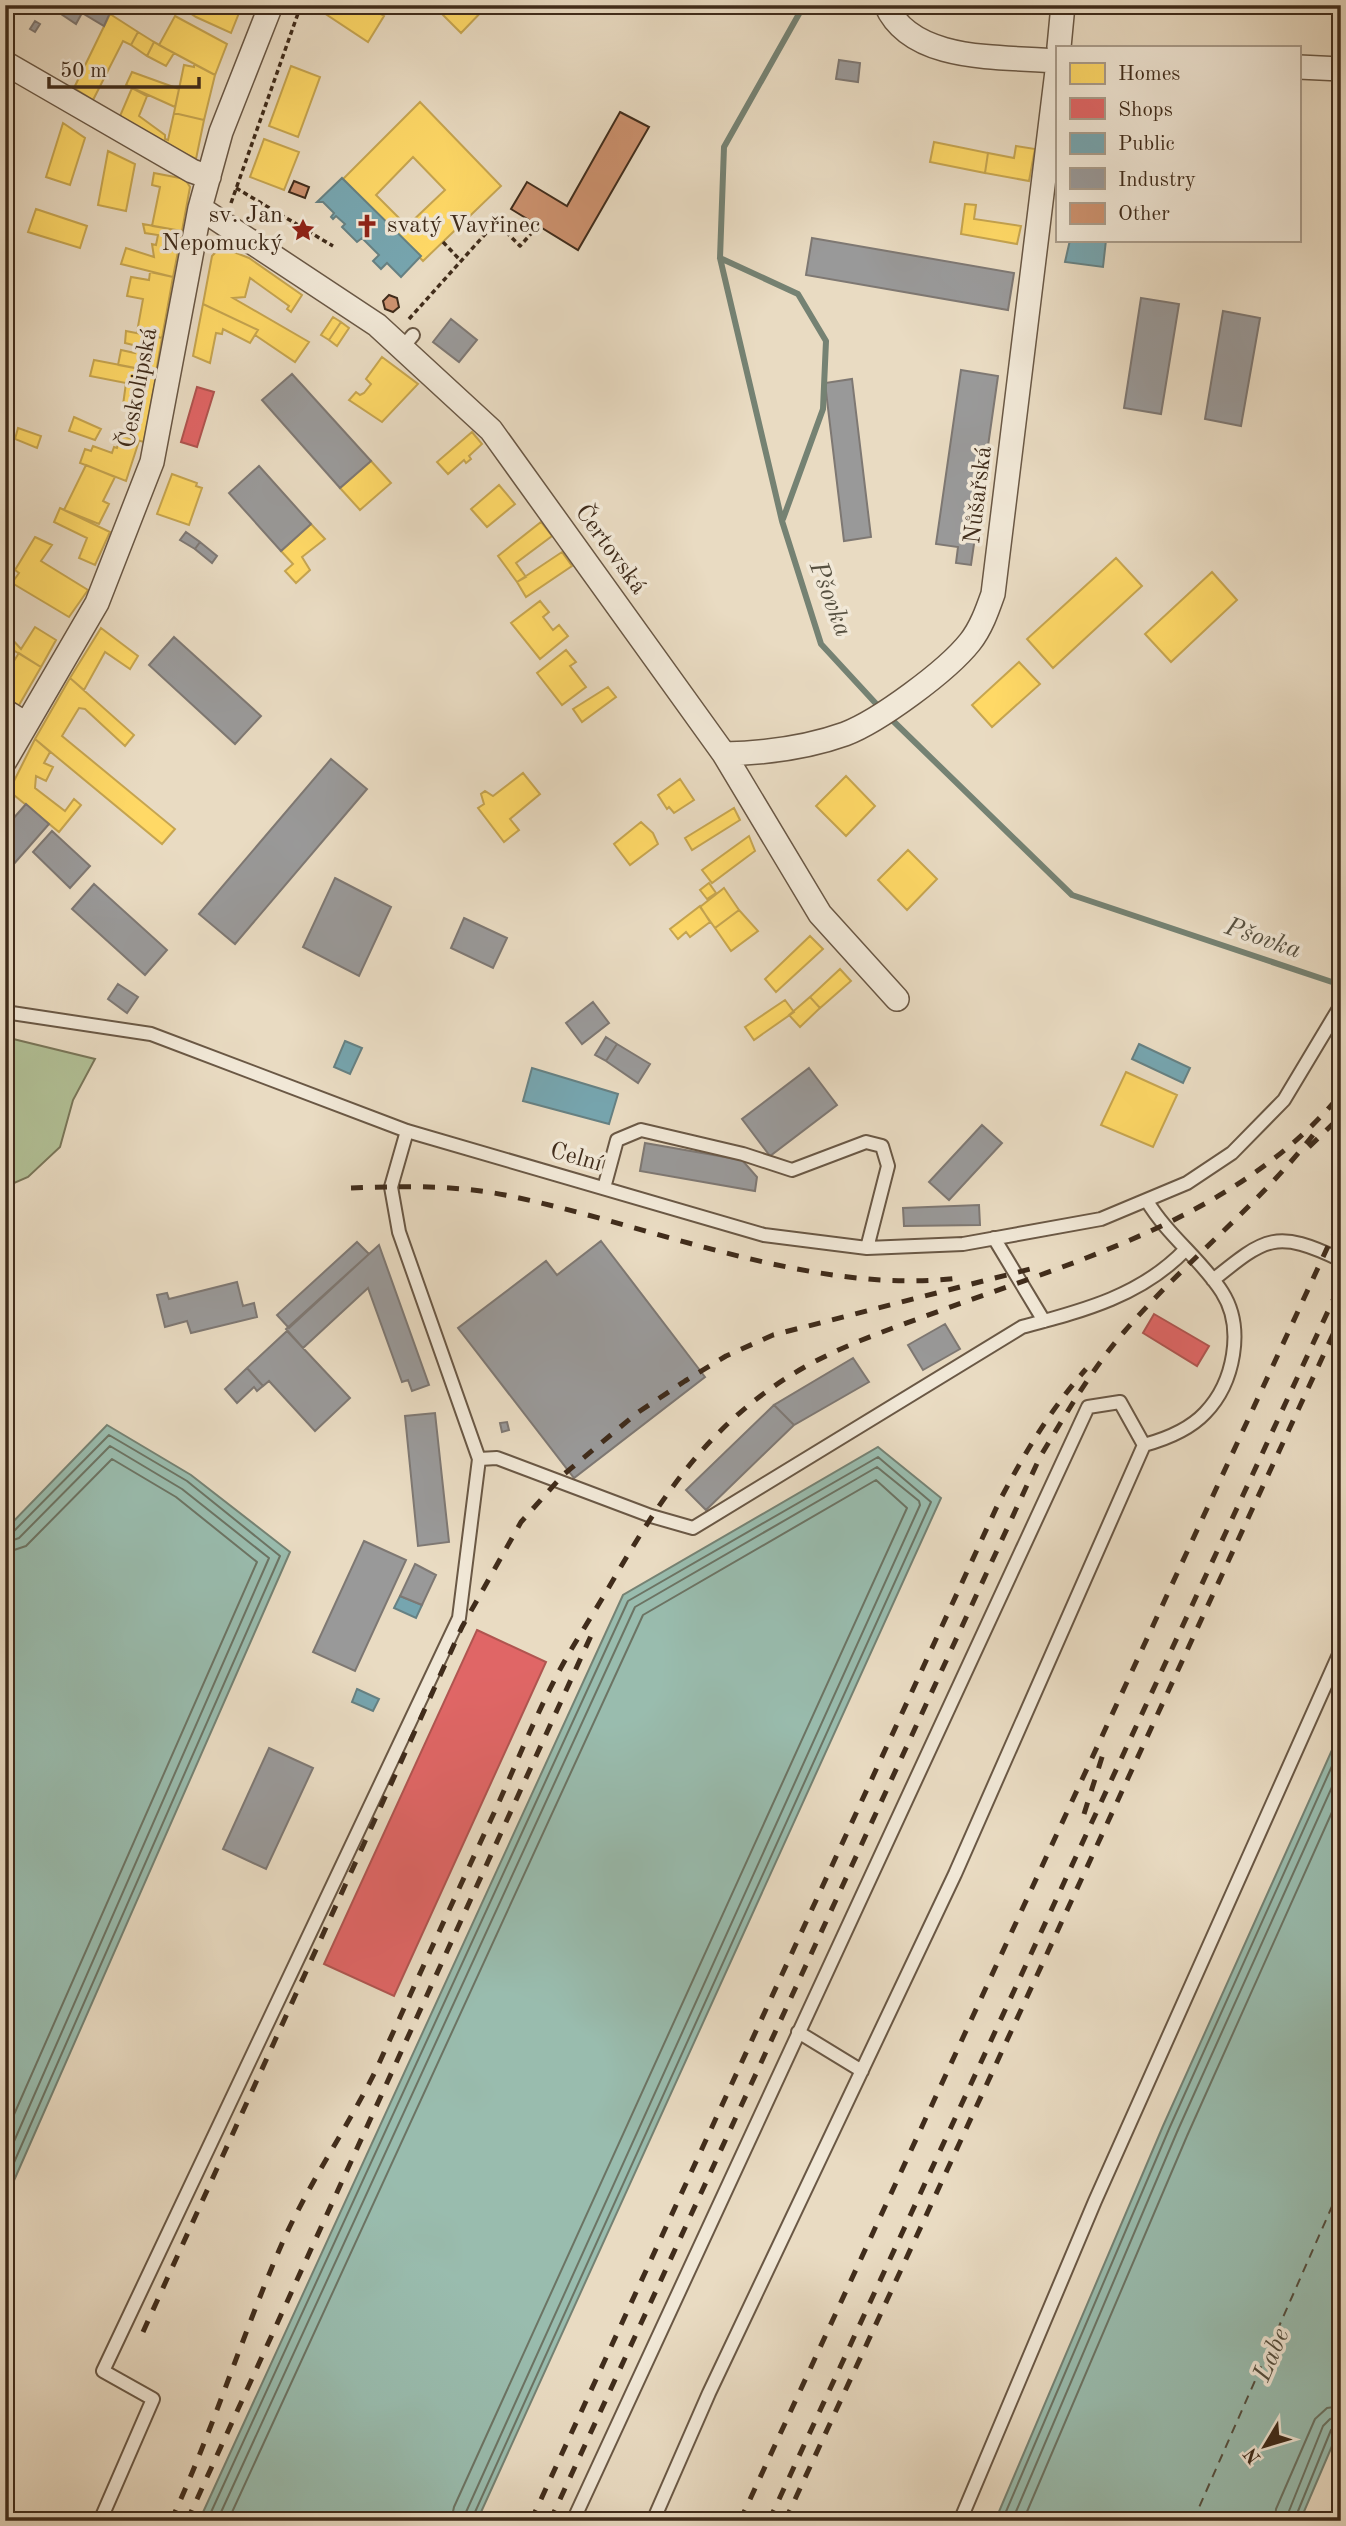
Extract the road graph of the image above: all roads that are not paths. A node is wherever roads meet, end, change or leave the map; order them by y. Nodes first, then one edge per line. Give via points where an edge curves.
1 (271, 5) edge
2 (886, 5) edge
3 (1063, 5) edge
4 (1059, 46) edge
5 (1056, 61) edge
6 (5, 63) edge
7 (1300, 67) edge
8 (1341, 69) edge
9 (1056, 79) edge
10 (209, 177) junction
11 (200, 208) junction
12 (5, 711) edge
13 (26, 724) junction
14 (724, 754) junction
15 (5, 761) edge
16 (897, 999) dead end
17 (1341, 1005) edge
18 (5, 1012) edge
19 (407, 1132) junction
20 (604, 1188) junction
21 (1147, 1201) junction
22 (995, 1238) junction
23 (867, 1248) junction
24 (1185, 1250) junction
25 (1341, 1260) edge
26 (1213, 1280) junction
27 (1044, 1321) junction
28 (1144, 1445) junction
29 (479, 1459) junction
30 (1341, 1650) edge
31 (798, 2032) junction
32 (862, 2071) junction
33 (100, 2521) edge
34 (573, 2521) edge
35 (653, 2521) edge
36 (960, 2521) edge

1 - 10 street, Českolipská via 221,132
2 - 5 street via 899,25 937,49
3 - 4 street
6 - 10 street
7 - 8 street
9 - 14 street, Nůšařská via 993,594 985,618 970,642 897,704 847,733 762,753
10 - 11 street, Českolipská
11 - 13 street, Českolipská via 152,461 97,603
11 - 14 street, Čertovská via 407,341 491,430
12 - 13 street
13 - 15 street, Českolipská
14 - 16 street, Čertovská via 820,914
17 - 21 lane, Celní via 1284,1100 1258,1129 1233,1153
18 - 19 lane, Celní via 151,1034
19 - 20 lane, Celní
19 - 29 lane via 391,1187 399,1232
20 - 23 lane, Celní via 764,1235
20 - 23 lane via 617,1140 641,1130 792,1170 866,1142 882,1146 888,1166
21 - 22 lane, Celní via 1101,1219
21 - 24 lane
22 - 23 lane, Celní via 964,1244
22 - 27 lane
24 - 26 lane
24 - 27 lane via 1135,1290
25 - 26 lane via 1304,1244 1276,1240 1254,1247
26 - 28 lane via 1228,1303 1235,1328 1222,1388 1205,1413 1170,1437
27 - 29 lane via 1022,1327 693,1528 497,1458
28 - 31 lane via 1120,1402 1087,1407
28 - 32 lane via 955,1874
29 - 33 lane via 459,1618 103,2371 153,2399
30 - 36 lane via 1095,2201
31 - 32 lane
31 - 34 lane
32 - 35 lane

